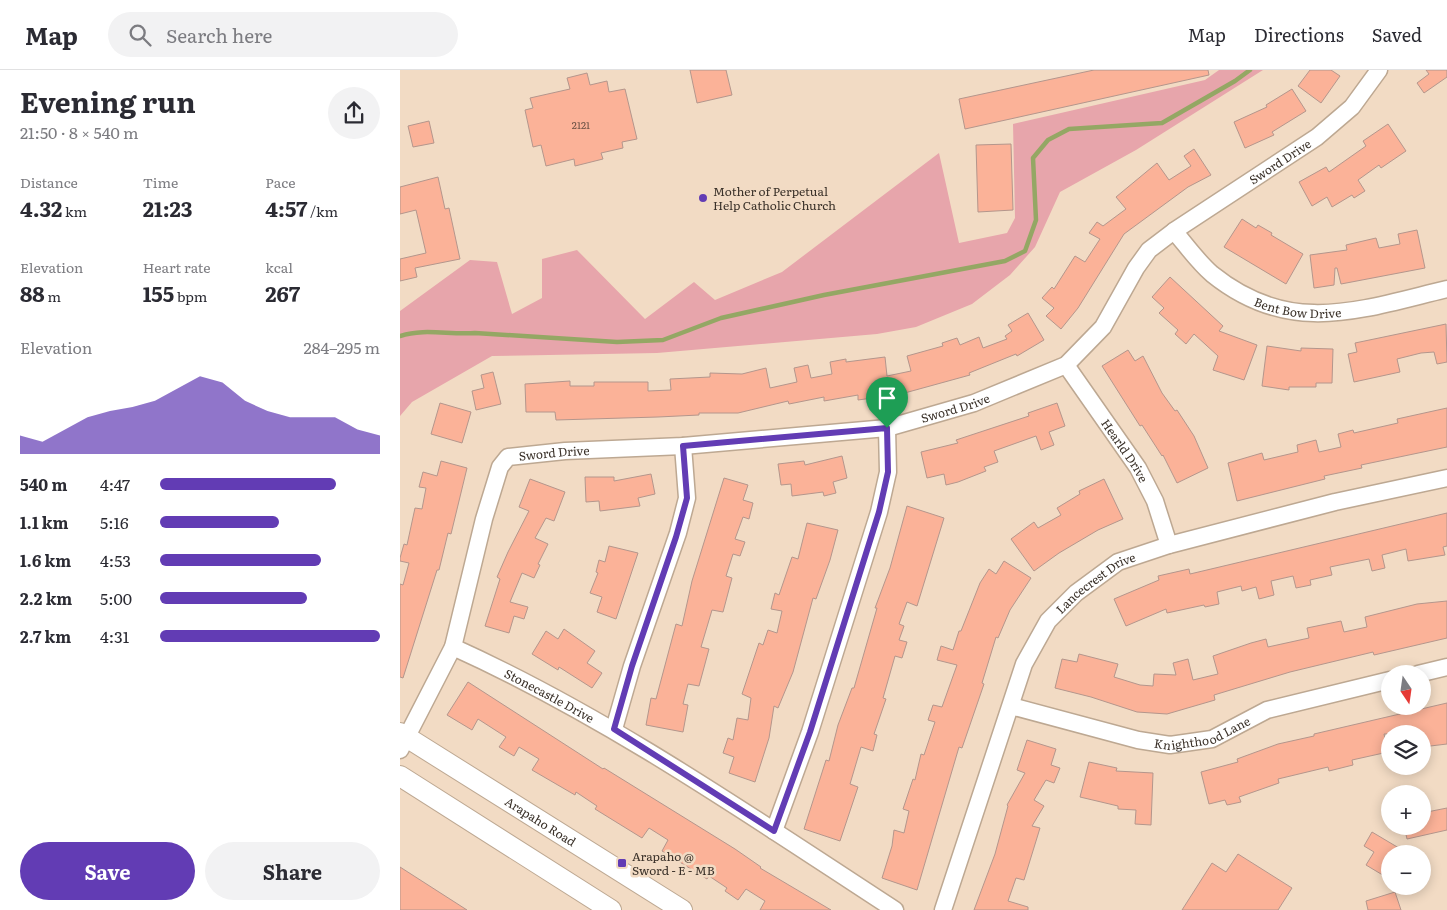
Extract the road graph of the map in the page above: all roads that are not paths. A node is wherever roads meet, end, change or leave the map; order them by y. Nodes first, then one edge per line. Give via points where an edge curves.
1 (1379, 70) edge
2 (1174, 231) junction
3 (1447, 289) edge
4 (1066, 365) junction
5 (887, 428) junction
6 (683, 446) junction
7 (1447, 478) edge
8 (1169, 545) junction
9 (453, 647) junction
10 (1447, 667) edge
11 (1431, 671) edge
12 (1381, 682) edge
13 (1011, 706) junction
14 (614, 729) junction
15 (403, 740) edge
16 (400, 776) edge
17 (774, 831) junction
18 (606, 909) edge
19 (682, 910) edge
20 (895, 910) edge
21 (943, 910) edge

1 - 2 street, Sword Drive via 1352,107 1317,137
2 - 3 street, Bent Bow Drive via 1211,273 1266,306 1296,313 1339,313
2 - 4 street, Sword Drive via 1149,250 1103,327
4 - 5 street, Sword Drive via 974,402
4 - 8 street, Hearld Drive via 1138,468 1155,501
5 - 6 street, Sword Drive
5 - 17 street via 888,472 879,512 810,732
6 - 9 street, Sword Drive via 565,450 508,456 500,467 484,519
6 - 14 street via 687,498
7 - 8 street, Lancecrest Drive via 1335,502
8 - 13 street, Lancecrest Drive via 1118,562 1071,598 1048,621 1024,664
9 - 14 street, Stonecastle Drive via 501,668
9 - 15 street, Sword Drive
10 - 11 street
12 - 13 street, Knighthood Lane via 1267,710 1212,739 1170,745 1138,740
13 - 21 street, Lancecrest Drive
14 - 17 street, Stonecastle Drive
15 - 19 main road, Arapaho Road
16 - 18 main road
17 - 20 street, Stonecastle Drive

